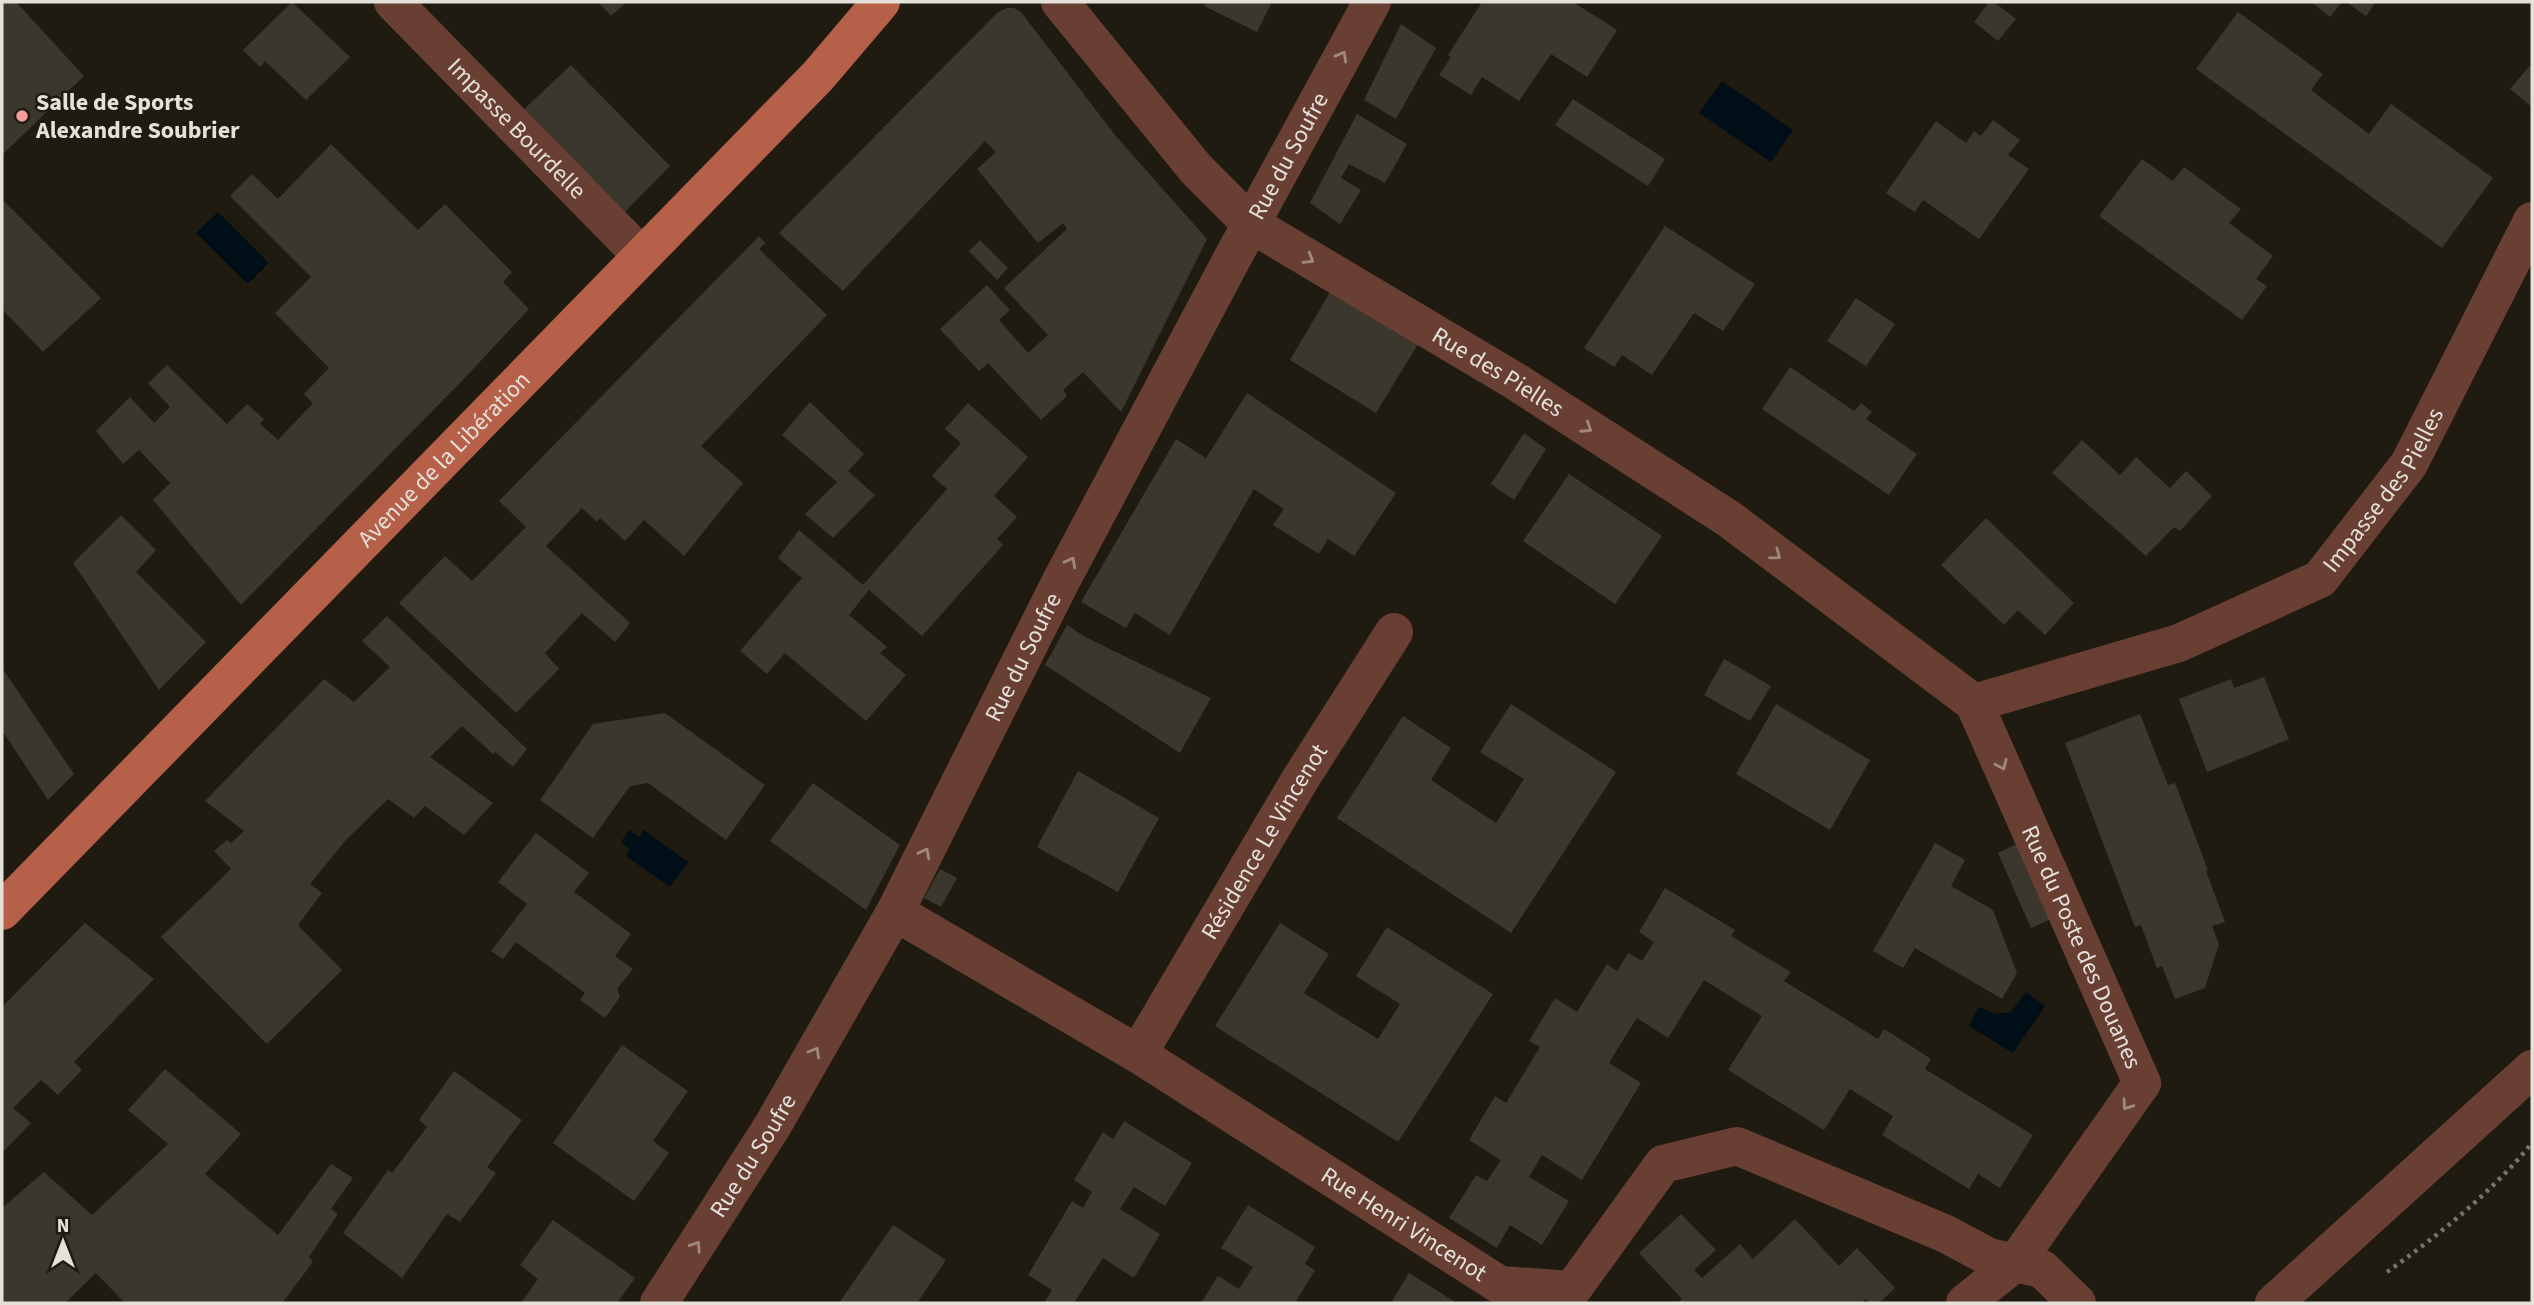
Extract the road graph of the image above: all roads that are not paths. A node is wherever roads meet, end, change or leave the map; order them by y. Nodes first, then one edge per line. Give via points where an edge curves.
1 (393, 2) edge
2 (881, 2) edge
3 (1060, 2) edge
4 (1372, 2) edge
5 (2532, 221) edge
6 (1251, 224) junction
7 (641, 255) junction
8 (1394, 632) dead end
9 (1974, 703) junction
10 (2, 911) edge
11 (895, 912) junction
12 (1138, 1054) junction
13 (2532, 1069) edge
14 (2016, 1262) junction
15 (659, 1303) edge
16 (1965, 1303) edge
17 (2077, 1303) edge
18 (2274, 1303) edge

1 - 7 street, Impasse Bourdelle
2 - 7 main road, Avenue de la Libération via 818,75
3 - 6 street, Rue des Pielles via 1196,169
6 -> 4 street, Rue du Soufre
5 - 9 street, Impasse des Pielles via 2409,464 2320,579 2179,643
6 -> 9 street, Rue des Pielles via 1515,381 1729,519
11 -> 6 street, Rue du Soufre via 1061,581
7 - 10 main road, Avenue de la Libération
8 - 12 street, Résidence Le Vincenot via 1301,778
9 -> 14 street, Rue du Poste des Douanes via 2142,1083
11 - 12 street, Rue Henri Vincenot
15 -> 11 street, Rue du Soufre via 773,1125
12 - 14 street, Rue Henri Vincenot via 1500,1285 1572,1290 1663,1164 1737,1146 1946,1234 1989,1257
13 - 18 street
14 - 16 street, Rue du Poste des Douanes
14 - 17 street via 2042,1269

